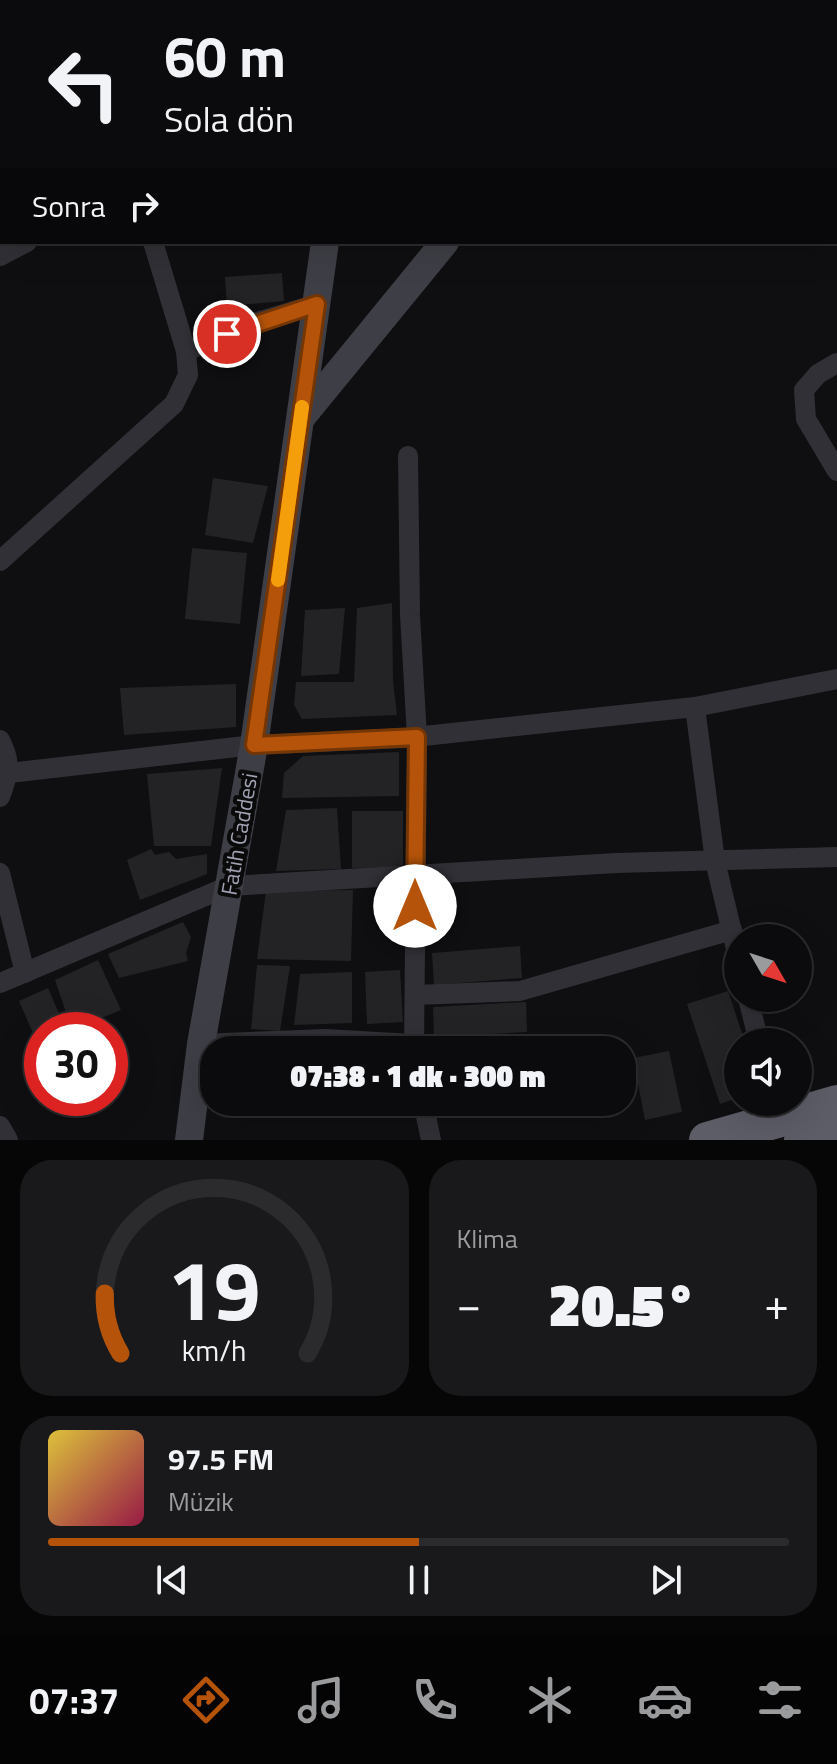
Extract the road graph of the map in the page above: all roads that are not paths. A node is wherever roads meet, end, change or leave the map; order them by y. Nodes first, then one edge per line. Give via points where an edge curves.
1 (21, 244) edge
2 (154, 244) edge
3 (325, 244) edge
4 (443, 244) edge
5 (1, 251) edge
6 (317, 304) junction
7 (186, 351) junction
8 (837, 363) edge
9 (301, 418) junction
10 (408, 456) dead end
11 (837, 471) edge
12 (0, 561) edge
13 (837, 679) edge
14 (695, 707) junction
15 (417, 737) junction
16 (0, 740) edge
17 (254, 745) junction
18 (9, 773) junction
19 (0, 797) edge
20 (837, 857) edge
21 (715, 861) junction
22 (0, 873) edge
23 (415, 877) junction
24 (229, 886) junction
25 (731, 924) edge
26 (724, 932) edge
27 (25, 973) junction
28 (0, 983) edge
29 (415, 995) junction
30 (202, 1036) edge
31 (413, 1036) edge
32 (200, 1052) edge
33 (837, 1103) edge
34 (426, 1116) edge
35 (784, 1121) edge
36 (0, 1126) edge
37 (837, 1129) edge
38 (8, 1140) edge
39 (189, 1140) edge
40 (431, 1140) edge
41 (707, 1140) edge

1 - 5 street
2 - 7 street
3 - 6 street, Fatih Caddesi
4 - 9 street
6 - 7 street
6 - 9 street, Fatih Caddesi
7 - 12 street via 188,375 174,404
8 - 11 street via 804,390 806,419
9 - 17 street, Fatih Caddesi
10 - 15 street
13 - 14 street
14 - 15 street
14 - 21 street
15 - 17 street
15 - 23 street
16 - 18 street
17 - 18 street
17 - 24 street, Fatih Caddesi
18 - 19 street
20 - 21 street
21 - 23 street
21 - 25 street
22 - 27 street
23 - 24 street
23 - 29 street
24 - 27 street
24 - 30 street, Fatih Caddesi
26 - 29 street via 520,991
27 - 28 street
29 - 31 street
32 - 39 street, Fatih Caddesi
33 - 35 highway
34 - 40 street
35 - 37 highway
35 - 41 highway
36 - 38 street

